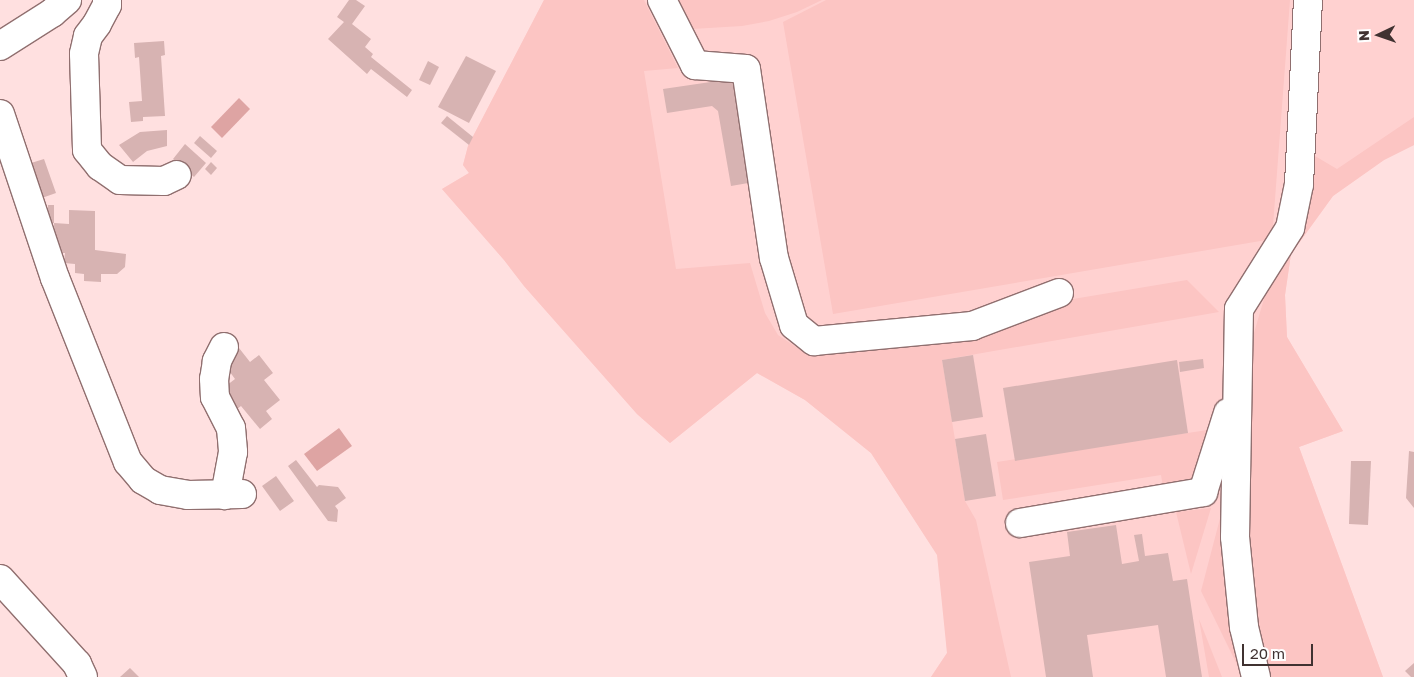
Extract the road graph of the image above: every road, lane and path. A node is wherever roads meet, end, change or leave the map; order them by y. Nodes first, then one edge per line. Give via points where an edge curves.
1 (107, 0) edge
2 (662, 0) edge
3 (1308, 0) edge
4 (59, 3) edge
5 (0, 46) edge
6 (0, 114) edge
7 (177, 174) dead end
8 (1058, 294) dead end
9 (224, 347) dead end
10 (1238, 383) junction
11 (1020, 523) dead end
12 (0, 579) edge
13 (83, 677) edge
14 (1256, 677) edge

1 - 7 street via 88,36 84,54 87,150 100,166 120,180 164,181
2 - 8 street via 695,65 746,69 774,258 794,325 814,341 972,326
3 - 10 street via 1299,184 1290,228 1239,309
4 - 5 street
6 - 9 street via 55,278 128,462 143,480 160,490 188,495 234,494 231,428 215,397 217,360
10 - 11 street via 1203,492
10 - 14 street via 1235,537 1244,627
12 - 13 street via 77,664

